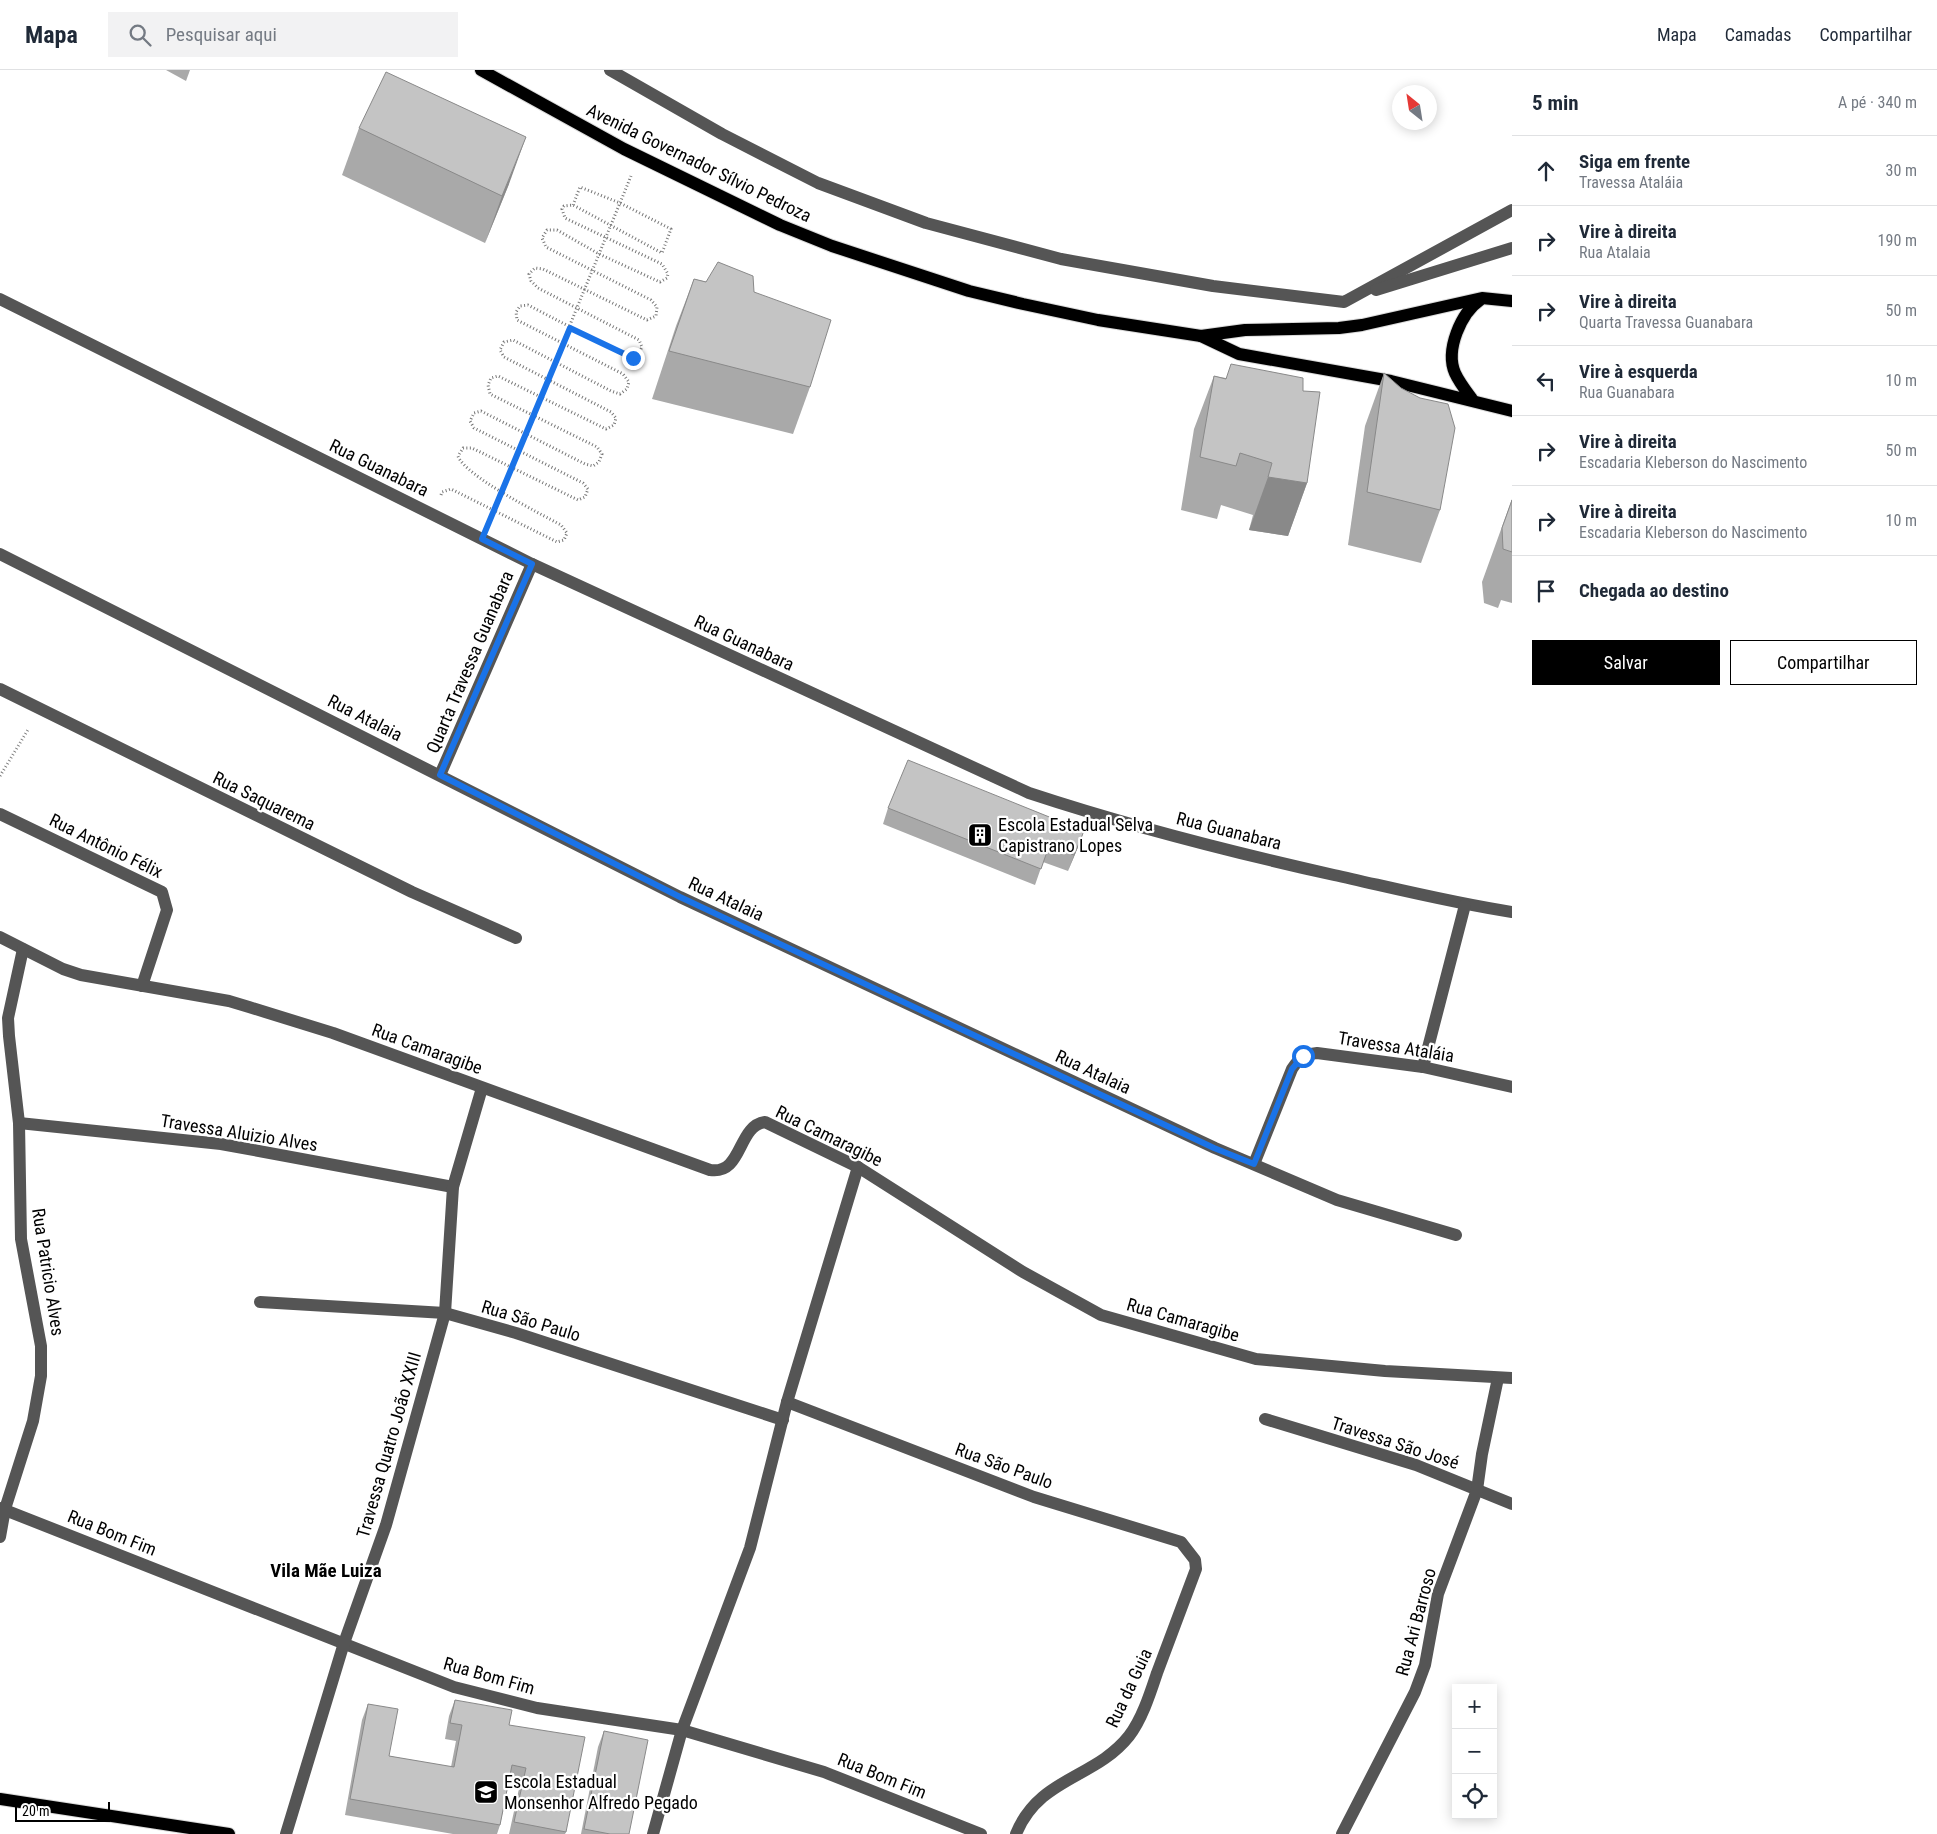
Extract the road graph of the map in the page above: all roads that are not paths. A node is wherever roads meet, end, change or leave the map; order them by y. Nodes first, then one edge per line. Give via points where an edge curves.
1 (481, 70) edge
2 (610, 70) edge
3 (1512, 210) edge
4 (1512, 248) edge
5 (1482, 298) junction
6 (0, 299) edge
7 (1512, 300) edge
8 (1344, 302) junction
9 (1201, 336) junction
10 (1472, 400) junction
11 (1512, 411) edge
12 (0, 554) edge
13 (532, 564) junction
14 (0, 689) edge
15 (440, 775) junction
16 (0, 814) edge
17 (1465, 905) junction
18 (1512, 912) edge
19 (0, 937) edge
20 (516, 938) dead end
21 (23, 949) junction
22 (142, 986) junction
23 (6, 1060) edge
24 (1423, 1067) junction
25 (1512, 1087) edge
26 (482, 1088) junction
27 (19, 1123) junction
28 (1254, 1164) junction
29 (858, 1167) junction
30 (453, 1187) junction
31 (1456, 1235) dead end
32 (260, 1302) dead end
33 (445, 1313) junction
34 (1498, 1378) junction
35 (1512, 1378) edge
36 (788, 1402) junction
37 (1265, 1419) dead end
38 (783, 1420) junction
39 (1477, 1490) junction
40 (1512, 1504) edge
41 (3, 1509) edge
42 (0, 1537) edge
43 (1196, 1570) joint
44 (344, 1643) junction
45 (682, 1730) junction
46 (0, 1799) edge
47 (229, 1834) edge
48 (286, 1834) edge
49 (652, 1834) edge
50 (981, 1834) edge
51 (1016, 1834) edge
52 (1342, 1834) edge

1 - 9 main road, Avenida Governador Sílvio Pedroza via 640,157 780,225 832,246 969,291 1098,320
2 - 8 street via 722,134 818,183 926,223 1061,259 1213,286
3 - 8 street
4 - 8 street
5 - 7 main road
5 - 9 main road via 1334,329 1229,331
5 - 10 main road via 1462,318 1452,356 1455,374
6 - 13 street, Rua Guanabara
9 - 10 main road via 1239,354 1391,381
10 - 11 main road
12 - 15 street, Rua Atalaia
13 - 15 street, Quarta Travessa Guanabara
13 - 17 street, Rua Guanabara via 1029,793 1249,856
14 - 20 street, Rua Saquarema via 412,892
15 - 28 street, Rua Atalaia via 680,897
16 - 22 street, Rua Antônio Félix via 162,892 167,910
17 - 18 street, Rua Guanabara
17 - 24 street
19 - 21 street, Rua Camaragibe
21 - 22 street, Rua Camaragibe via 81,975
21 - 23 street, Rua Patricio Alves via 8,1018
22 - 26 street, Rua Camaragibe via 249,1006
23 - 27 street, Rua Patricio Alves
24 - 25 street, Travessa Ataláia
24 - 28 street, Travessa Ataláia via 1318,1053 1303,1056 1292,1069
26 - 29 street, Rua Camaragibe via 710,1170 721,1171 729,1166 754,1126 765,1122
26 - 30 street, Travessa Quatro João XXIII
27 - 30 street, Travessa Aluizio Alves via 221,1144
27 - 41 street, Rua Patricio Alves via 21,1239 41,1346 41,1376 33,1421
28 - 31 street, Rua Atalaia via 1337,1200
29 - 34 street, Rua Camaragibe via 1023,1272 1101,1315 1256,1359
29 - 36 street
30 - 33 street, Travessa Quatro João XXIII
32 - 33 street, Rua São Paulo
33 - 38 street, Rua São Paulo
33 - 44 street, Travessa Quatro João XXIII via 386,1525
34 - 35 street, Rua Camaragibe
34 - 39 street, Rua Ari Barroso
36 - 38 street
36 - 43 street, Rua São Paulo via 1034,1497 1181,1542 1196,1560
37 - 39 street, Travessa São José via 1416,1465
38 - 45 street via 750,1548
39 - 40 street, Travessa São José
39 - 52 street, Rua Ari Barroso via 1438,1594 1425,1665 1415,1692
41 - 42 street, Rua Patricio Alves
41 - 44 street, Rua Bom Fim
43 - 51 street, Rua da Guia via 1148,1698 1130,1734 1108,1756 1049,1790 1023,1817
44 - 45 street, Rua Bom Fim via 454,1687 496,1699
44 - 48 street, Travessa Quatro João XXIII
45 - 49 street
45 - 50 street, Rua Bom Fim via 824,1772
46 - 47 main road

